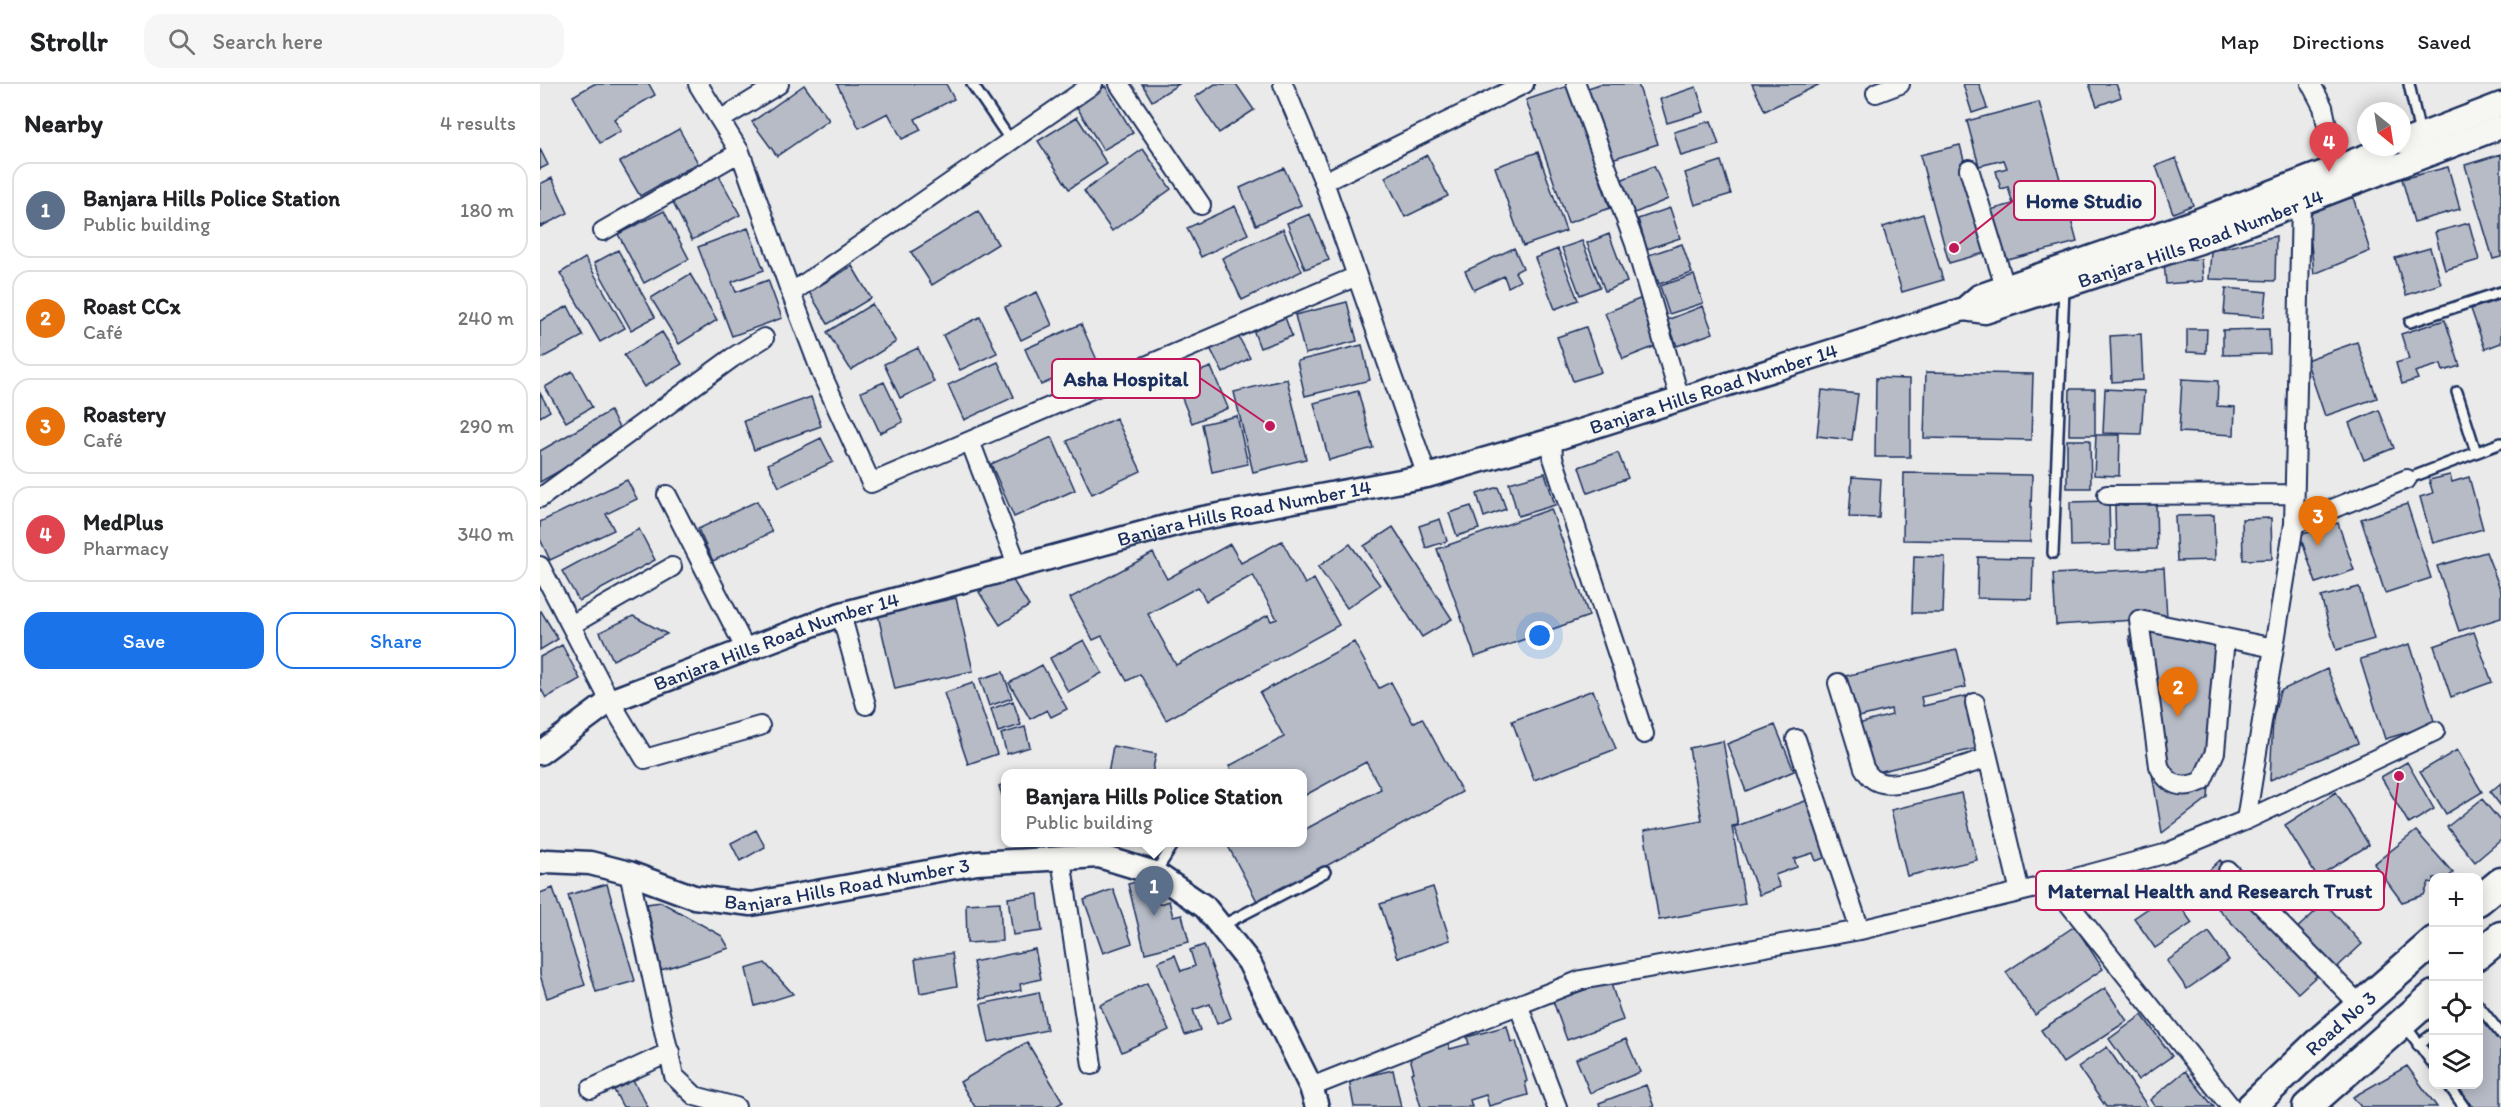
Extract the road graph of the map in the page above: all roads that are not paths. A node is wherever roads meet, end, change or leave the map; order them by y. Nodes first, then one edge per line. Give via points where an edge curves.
1 (698, 84) edge
2 (779, 84) edge
3 (972, 84) edge
4 (1093, 84) edge
5 (1119, 84) edge
6 (1283, 84) edge
7 (1524, 84) edge
8 (1576, 84) edge
9 (1900, 84) edge
10 (2311, 84) edge
11 (2409, 84) edge
12 (1876, 93) dead end
13 (2410, 102) edge
14 (2501, 104) edge
15 (720, 120) junction
16 (2501, 127) edge
17 (2411, 139) edge
18 (1011, 141) junction
19 (740, 152) junction
20 (2366, 156) edge
21 (2336, 168) junction
22 (1969, 169) dead end
23 (1324, 182) junction
24 (2301, 203) junction
25 (1201, 205) dead end
26 (603, 231) dead end
27 (1357, 276) junction
28 (2064, 286) junction
29 (2005, 287) junction
30 (2501, 292) edge
31 (791, 293) junction
32 (1964, 309) junction
33 (2410, 322) dead end
34 (764, 338) dead end
35 (2457, 392) dead end
36 (1680, 399) junction
37 (1551, 440) junction
38 (970, 441) junction
39 (2501, 443) edge
40 (2476, 453) junction
41 (1428, 476) junction
42 (2407, 479) joint
43 (2294, 494) junction
44 (667, 495) dead end
45 (2107, 495) dead end
46 (540, 498) edge
47 (2294, 524) junction
48 (2053, 553) dead end
49 (540, 566) edge
50 (672, 567) dead end
51 (1018, 567) junction
52 (841, 614) junction
53 (570, 625) junction
54 (2225, 638) junction
55 (2274, 648) junction
56 (746, 650) junction
57 (1838, 682) dead end
58 (610, 701) junction
59 (1975, 703) dead end
60 (866, 705) dead end
61 (760, 726) dead end
62 (2435, 731) dead end
63 (1644, 734) dead end
64 (1796, 739) dead end
65 (540, 753) edge
66 (1988, 758) junction
67 (2246, 820) junction
68 (1172, 847) edge
69 (1061, 858) junction
70 (540, 863) edge
71 (2228, 870) dead end
72 (1325, 872) dead end
73 (629, 873) junction
74 (1155, 873) junction
75 (2501, 882) edge
76 (2053, 884) junction
77 (2020, 892) junction
78 (2483, 898) edge
79 (1221, 926) junction
80 (1860, 930) junction
81 (2501, 936) edge
82 (2429, 945) edge
83 (2483, 951) edge
84 (2429, 1002) edge
85 (2360, 1005) junction
86 (1519, 1006) junction
87 (2483, 1011) edge
88 (2429, 1033) edge
89 (2411, 1034) junction
90 (2501, 1034) edge
91 (670, 1052) junction
92 (2429, 1059) edge
93 (1092, 1065) dead end
94 (591, 1089) dead end
95 (2451, 1089) edge
96 (1314, 1097) edge
97 (736, 1107) edge
98 (1557, 1107) edge
99 (2231, 1107) edge
100 (2251, 1107) edge
101 (2307, 1107) edge
102 (2464, 1107) edge

1 - 15 street
2 - 15 street
3 - 18 lane
4 - 18 street
5 - 25 street
6 - 23 street
7 - 23 street
8 - 36 street via 1635,244
9 - 12 street
10 - 21 street via 2323,107
11 - 13 lane
14 - 17 street
15 - 19 street
16 - 24 street, Banjara Hills Road Number 14
18 - 31 street
19 - 26 street
19 - 31 street
20 - 21 street, Banjara Hills Road Number 14
21 - 29 street, Banjara Hills Road Number 14 via 2187,225
22 - 29 street
23 - 27 street
24 - 28 street, Banjara Hills Road Number 14 via 2200,242
24 - 43 street
27 - 38 street
27 - 41 street
28 - 32 street, Banjara Hills Road Number 14 via 1985,312
28 - 48 lane
29 - 32 street, Banjara Hills Road Number 14 via 1979,296
30 - 33 lane
31 - 38 street via 871,483
32 - 36 street, Banjara Hills Road Number 14
34 - 46 street
35 - 40 lane
36 - 37 street, Banjara Hills Road Number 14
37 - 41 street, Banjara Hills Road Number 14
37 - 63 street via 1553,458
38 - 51 street
39 - 40 lane
40 - 42 lane
41 - 51 street, Banjara Hills Road Number 14 via 1187,521
42 - 47 street
43 - 45 street
43 - 47 street
44 - 56 street
47 - 55 street
49 - 53 street
50 - 53 street
51 - 52 street, Banjara Hills Road Number 14
52 - 56 street, Banjara Hills Road Number 14
52 - 60 street
53 - 58 street
54 - 54 street via 2139,620 2159,766 2164,777 2182,787 2202,782 2215,752
54 - 55 street
55 - 67 street
56 - 58 street, Banjara Hills Road Number 14
57 - 66 street via 1864,768 1874,780 1899,783
58 - 61 street via 645,759
58 - 65 street, Banjara Hills Road Number 14
59 - 66 street
62 - 67 street
64 - 80 street
66 - 77 street
67 - 76 street via 2164,854
68 - 74 lane
69 - 73 street, Banjara Hills Road Number 3 via 977,864 751,904 694,897
69 - 74 street, Banjara Hills Road Number 3 via 1099,856
69 - 93 street
70 - 73 street, Banjara Hills Road Number 3 via 590,863
71 - 85 street
72 - 79 lane
73 - 91 street
74 - 79 street, Banjara Hills Road Number 3 via 1205,907
75 - 78 main road
76 - 77 street
76 - 99 street
77 - 80 street
79 - 96 street, Banjara Hills Road Number 3 via 1249,962
80 - 86 street via 1581,980
81 - 83 main road
82 - 85 main road, Road No 3
84 - 89 main road
85 - 100 main road, Road No 3
86 - 96 street
86 - 98 street
87 - 90 lane
88 - 89 lane
89 - 92 lane
89 - 101 main road
91 - 94 street
91 - 97 street via 674,1076 695,1096
95 - 102 lane

